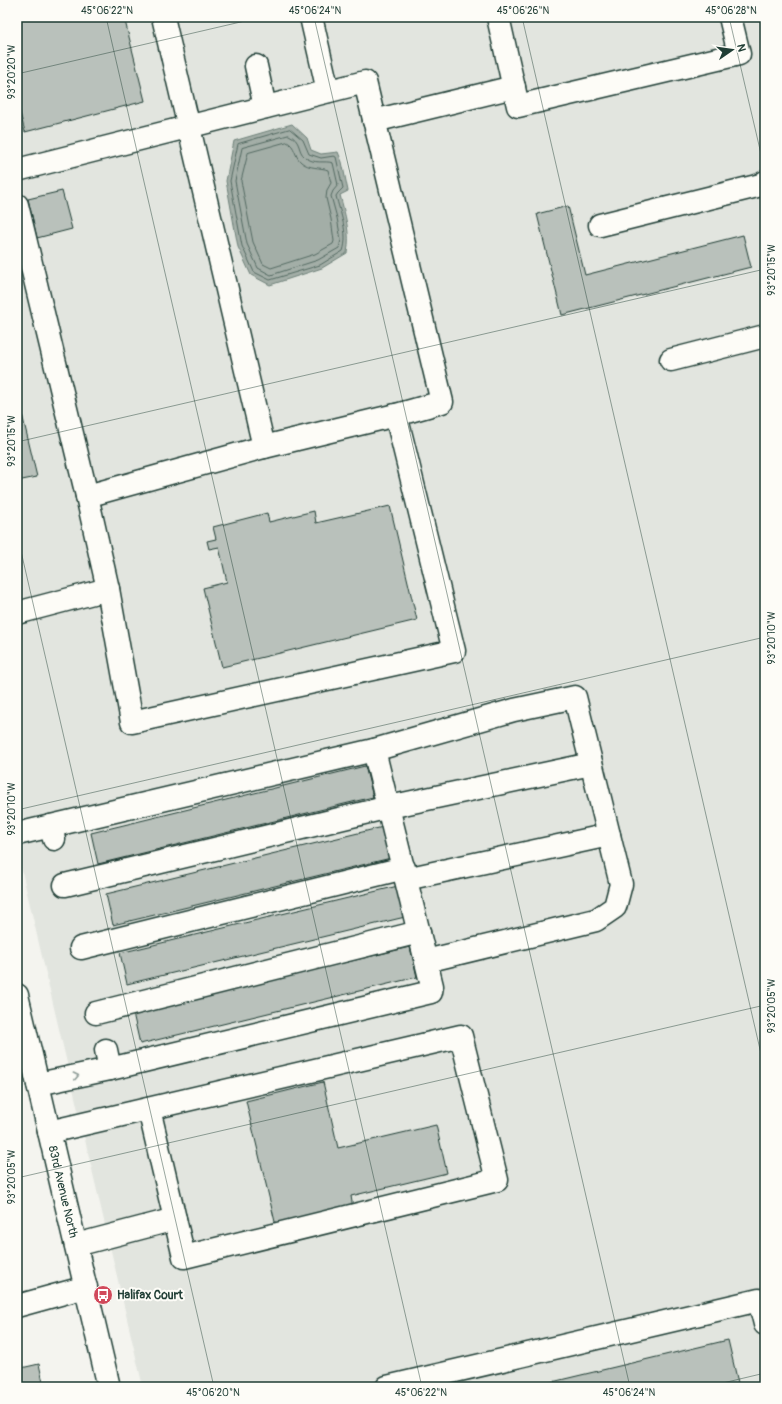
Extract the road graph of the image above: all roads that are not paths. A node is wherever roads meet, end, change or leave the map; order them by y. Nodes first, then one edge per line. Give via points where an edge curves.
1 (163, 17) edge
2 (311, 17) edge
3 (498, 17) edge
4 (730, 17) edge
5 (256, 66) dead end
6 (514, 87) junction
7 (328, 91) junction
8 (265, 107) junction
9 (374, 121) junction
10 (188, 126) junction
11 (17, 170) edge
12 (765, 182) edge
13 (17, 205) edge
14 (600, 225) dead end
15 (765, 336) edge
16 (671, 360) dead end
17 (396, 415) junction
18 (264, 447) junction
19 (87, 496) junction
20 (108, 589) junction
21 (17, 613) edge
22 (374, 750) junction
23 (591, 764) junction
24 (389, 807) junction
25 (17, 834) edge
26 (609, 835) junction
27 (405, 874) junction
28 (65, 884) dead end
29 (420, 932) junction
30 (81, 948) dead end
31 (426, 961) junction
32 (17, 995) edge
33 (96, 1013) dead end
34 (38, 1084) junction
35 (149, 1109) junction
36 (49, 1132) junction
37 (175, 1219) junction
38 (76, 1245) junction
39 (86, 1287) junction
40 (17, 1306) edge
41 (765, 1324) edge
42 (109, 1387) edge
43 (387, 1387) edge

1 - 10 street
2 - 7 street
3 - 6 street
4 - 6 street via 739,54 518,106
5 - 8 street
6 - 9 street
7 - 8 street
7 - 9 street via 365,82
8 - 10 street
9 - 17 street via 442,402
10 - 11 street
10 - 18 street
12 - 14 street
13 - 19 street
15 - 16 street
17 - 18 street
17 - 20 street via 454,651 132,722
18 - 19 street
19 - 20 street
20 - 21 street
22 - 23 street via 514,710 575,697
22 - 24 street
22 - 25 street via 53,833
23 - 24 street
23 - 26 street
24 - 27 street
24 - 28 street
26 - 27 street
26 - 31 street via 621,884 615,907 596,920
27 - 29 street
27 - 30 street
29 - 31 street
29 - 33 street
34 -> 31 street via 108,1059 431,992
32 - 34 street, 83rd Avenue North
34 - 36 street, 83rd Avenue North
35 - 36 street
35 - 37 street
35 - 37 street via 461,1036 497,1180 184,1257
36 - 38 street, 83rd Avenue North
37 - 38 street
38 - 39 street, 83rd Avenue North
39 - 40 street
39 - 42 street, 83rd Avenue North
41 - 43 street via 759,1300

